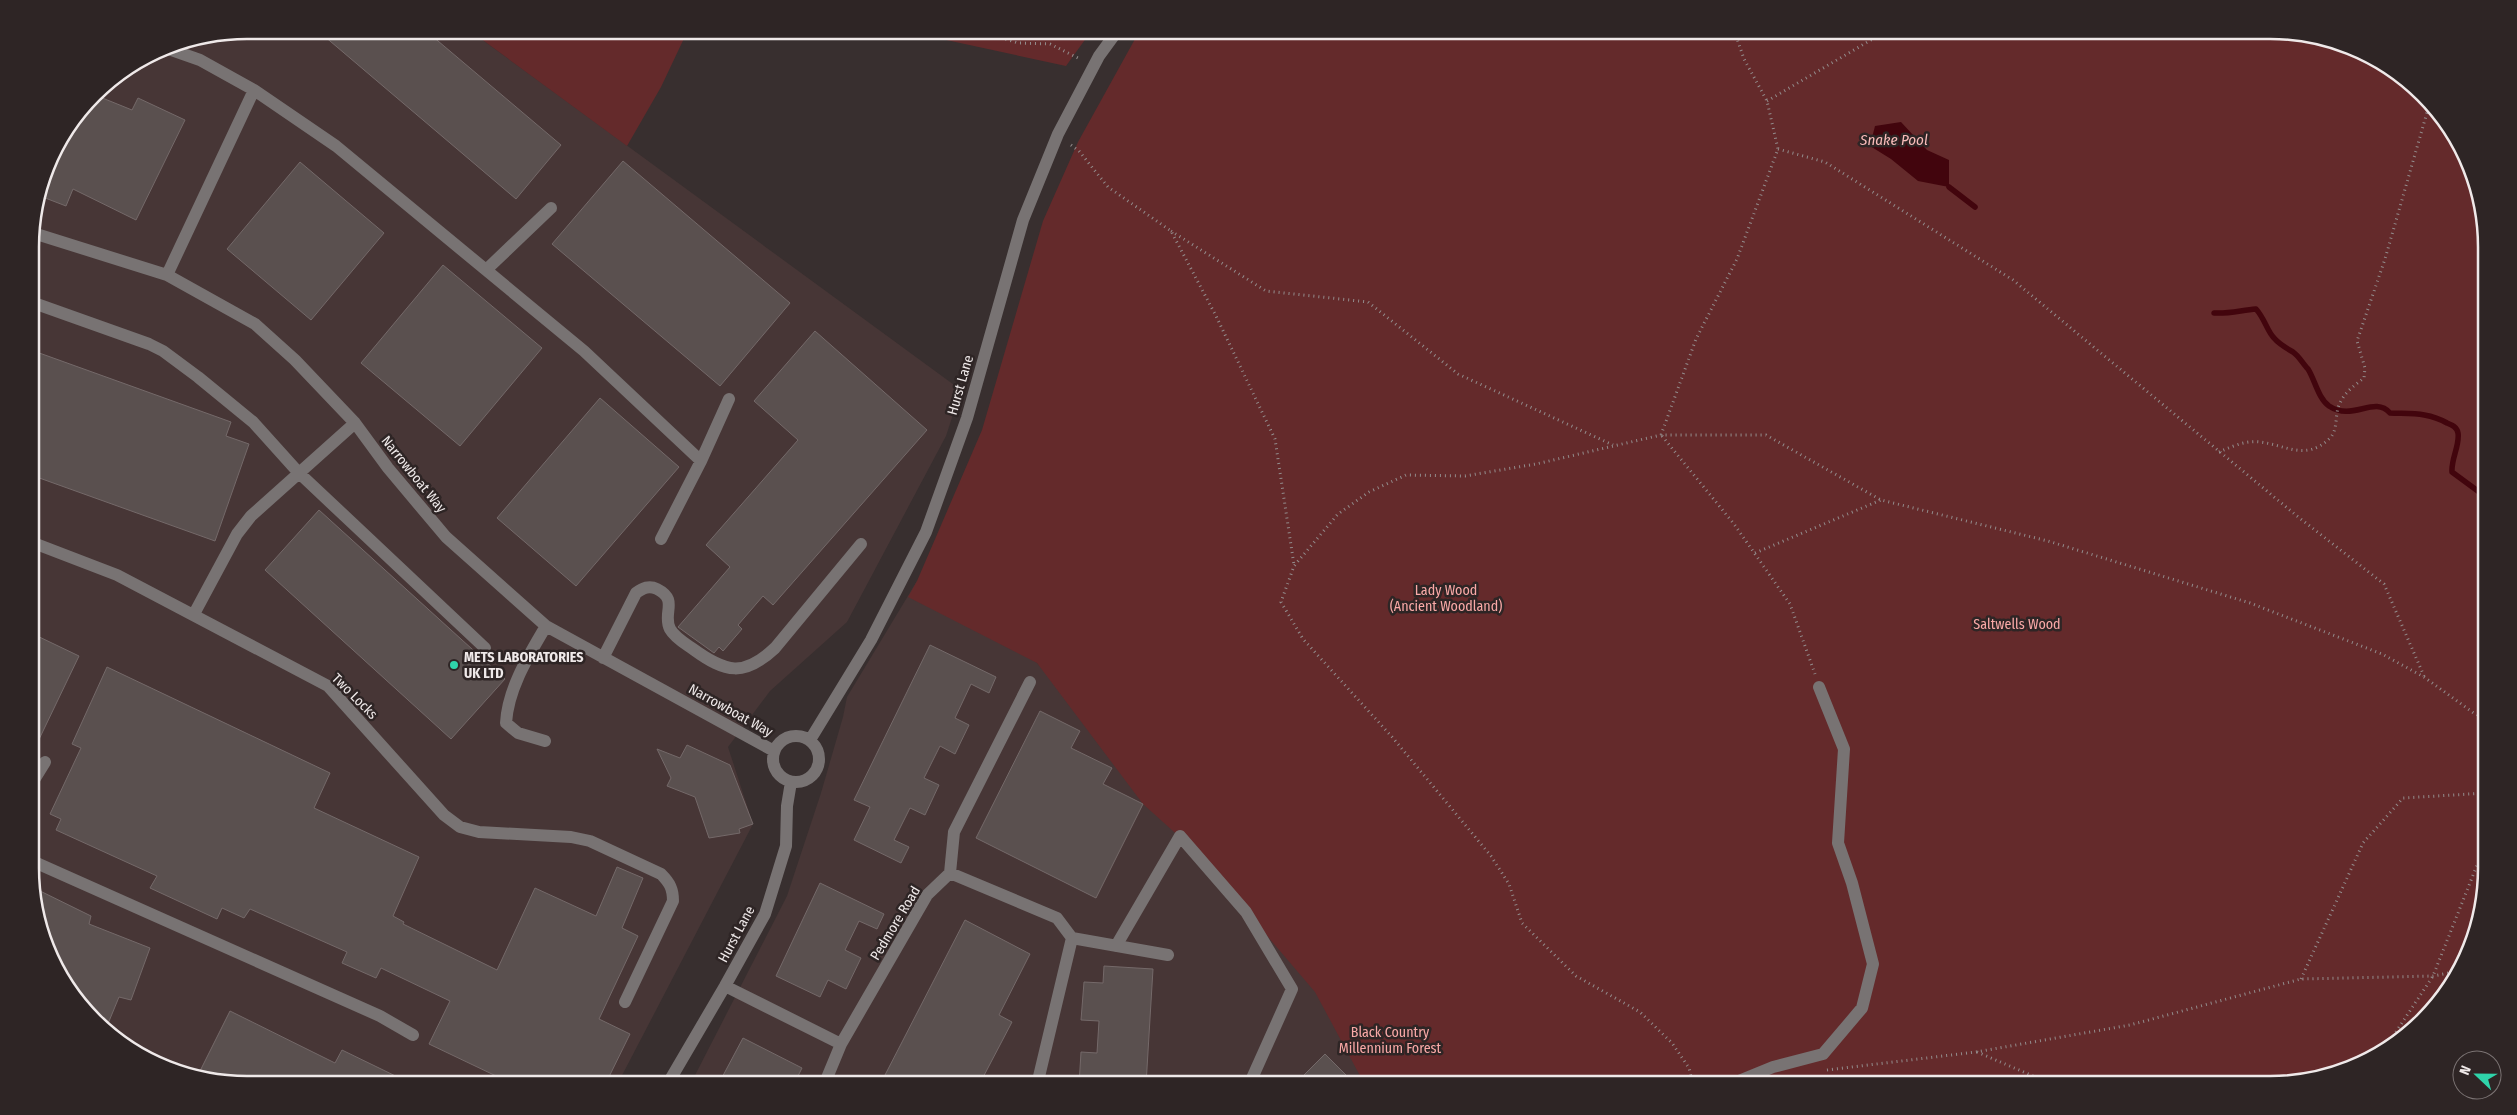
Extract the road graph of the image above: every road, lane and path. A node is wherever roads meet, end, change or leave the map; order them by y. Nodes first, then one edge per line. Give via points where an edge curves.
1 (1005, 39) edge
2 (1112, 39) edge
3 (1737, 39) edge
4 (1873, 39) edge
5 (176, 52) edge
6 (1094, 66) junction
7 (254, 90) junction
8 (1767, 101) junction
9 (2428, 110) edge
10 (1058, 134) junction
11 (1778, 149) junction
12 (551, 208) dead end
13 (1171, 231) junction
14 (39, 235) edge
15 (486, 270) junction
16 (167, 275) junction
17 (39, 305) edge
18 (729, 399) dead end
19 (355, 423) junction
20 (1661, 435) junction
21 (1613, 445) junction
22 (2219, 452) junction
23 (701, 461) junction
24 (298, 472) junction
25 (1881, 500) junction
26 (661, 539) dead end
27 (861, 544) dead end
28 (39, 545) edge
29 (1755, 553) junction
30 (1294, 566) junction
31 (194, 614) junction
32 (546, 626) junction
33 (485, 648) dead end
34 (603, 658) junction
35 (2424, 677) junction
36 (1030, 682) dead end
37 (1819, 687) joint
38 (2478, 715) edge
39 (810, 740) junction
40 (545, 741) dead end
41 (774, 751) junction
42 (45, 762) dead end
43 (39, 772) edge
44 (791, 782) junction
45 (2478, 793) edge
46 (2478, 862) edge
47 (39, 865) edge
48 (950, 873) junction
49 (1072, 938) junction
50 (1116, 946) junction
51 (1168, 955) dead end
52 (2450, 973) edge
53 (2432, 976) junction
54 (2301, 979) junction
55 (725, 986) junction
56 (625, 1002) dead end
57 (413, 1035) dead end
58 (2393, 1036) edge
59 (841, 1044) junction
60 (1976, 1052) junction
61 (1825, 1071) dead end
62 (671, 1076) edge
63 (828, 1076) edge
64 (1038, 1076) edge
65 (1253, 1076) edge
66 (1691, 1076) edge
67 (1751, 1076) edge
68 (2033, 1076) edge

1 - 6 path via 1018,43 1050,44
2 - 6 street, Hurst Lane
3 - 8 path
4 - 8 path
5 - 7 street via 200,60
6 - 10 street, Hurst Lane
7 - 15 street via 336,146
7 - 16 street
8 - 11 path
9 - 22 path via 2385,260 2357,341 2365,368 2364,378 2339,403 2335,432 2329,440 2310,449 2292,451 2259,442 2236,444
10 - 13 path via 1079,151 1108,187
10 - 39 street, Hurst Lane via 1023,220 967,418 926,532 871,640
11 - 20 path via 1737,259 1696,339
11 - 22 path via 1825,162 2013,280
12 - 15 street
13 - 21 path via 1266,291 1368,302 1458,374
13 - 30 path via 1275,439
14 - 16 street, Narrowboat Way
15 - 23 street via 584,351
16 - 19 street, Narrowboat Way via 255,324 295,360
17 - 24 street via 162,350 223,395 253,422
18 - 23 street
19 - 24 street
19 - 32 street, Narrowboat Way via 446,537
20 - 21 path
20 - 25 path via 1766,435
20 - 29 path
21 - 30 path via 1536,464 1465,476 1406,475 1369,492 1338,514
22 - 35 path via 2384,584
23 - 26 street
24 - 31 street via 251,516 237,534
24 - 33 street
25 - 29 path
25 - 35 path via 2048,540 2250,603 2382,654
27 - 34 street via 775,648 750,664 737,669 714,665 678,638 670,629 669,598 653,587 644,587 636,593
28 - 31 street, Two Locks via 118,575
29 - 37 path via 1790,604
30 - 66 path via 1280,602 1303,639 1393,738 1491,856 1509,884 1522,922 1576,976 1640,1012 1672,1043
31 - 56 street, Two Locks via 328,686 444,815 460,827 479,832 590,841 661,874 668,881 673,901
32 - 34 street, Narrowboat Way
32 - 40 street via 524,665 506,710 506,723 518,733
34 - 41 street, Narrowboat Way
35 - 38 path
36 - 48 street via 954,832
37 - 67 street via 1844,749 1838,843 1873,964 1862,1008 1823,1054
39 - 41 street via 803,736 787,737
39 - 44 street via 819,756 817,769 805,780
41 - 44 street via 773,766 777,773
42 - 43 street
44 - 55 street, Hurst Lane via 786,846 765,914
45 - 54 path via 2403,798 2363,843
46 - 53 path
47 - 57 street via 380,1016
48 - 49 street via 1057,918
48 - 59 street, Pedmore Road via 927,895
49 - 50 street
49 - 64 street
50 - 51 street
50 - 65 street via 1180,836 1246,912 1292,989
52 - 53 path
53 - 54 path
53 - 58 path
54 - 60 path via 2130,1025
55 - 59 street
55 - 62 street, Hurst Lane
59 - 63 street, Pedmore Road
60 - 61 path
60 - 68 path

